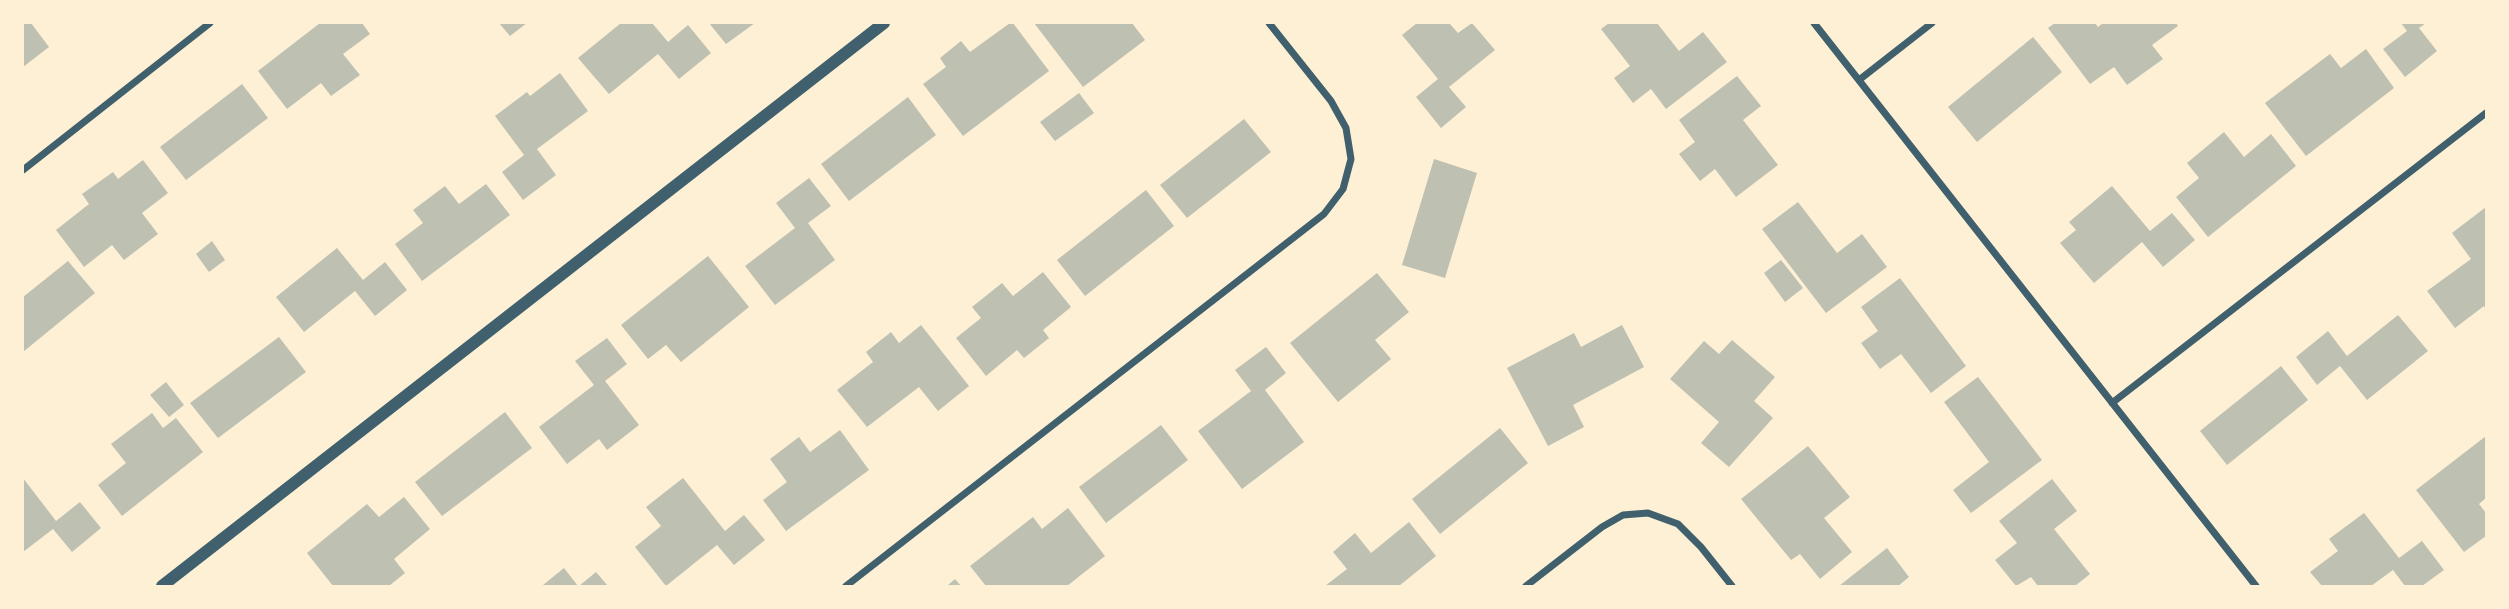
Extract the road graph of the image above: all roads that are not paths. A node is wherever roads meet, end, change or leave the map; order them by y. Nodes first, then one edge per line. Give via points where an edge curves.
1 (210, 23) edge
2 (884, 23) edge
3 (1269, 23) edge
4 (1814, 23) edge
5 (1931, 23) edge
6 (1859, 80) junction
7 (2486, 113) edge
8 (23, 170) edge
9 (2112, 403) junction
10 (162, 586) edge
11 (846, 586) edge
12 (1526, 586) edge
13 (1732, 586) edge
14 (2256, 586) edge

1 - 8 street
2 - 10 street
3 - 11 street via 1331,101 1346,128 1351,159 1343,189 1324,214
4 - 6 street
5 - 6 street
6 - 9 street
7 - 9 street
9 - 14 street
12 - 13 street via 1602,527 1623,515 1648,513 1678,524

